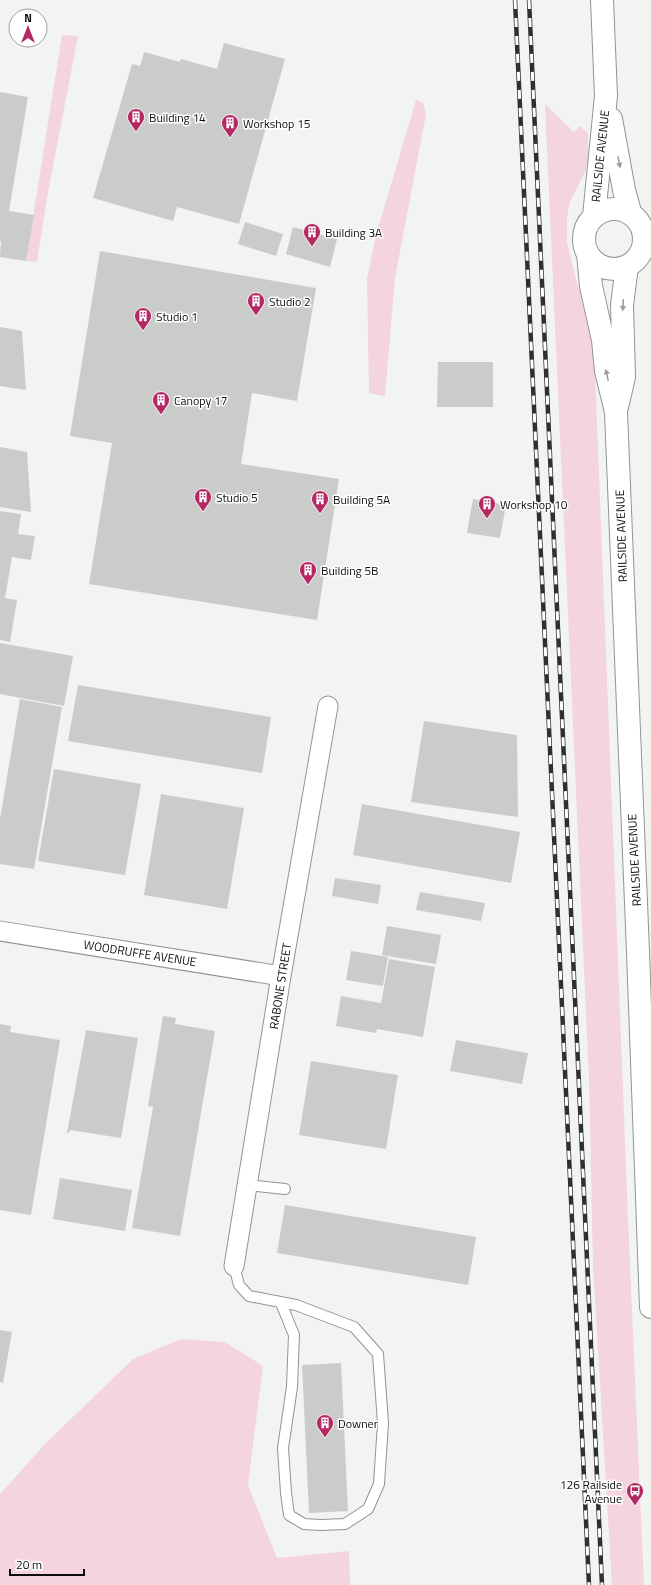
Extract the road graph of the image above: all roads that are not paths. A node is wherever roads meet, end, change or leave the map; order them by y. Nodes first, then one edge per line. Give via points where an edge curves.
1 (602, 0) edge
2 (606, 96) junction
3 (594, 216) junction
4 (640, 219) edge
5 (588, 254) junction
6 (639, 261) edge
7 (616, 412) junction
8 (328, 706) dead end
9 (0, 931) edge
10 (281, 976) junction
11 (247, 1185) junction
12 (284, 1189) dead end
13 (234, 1266) joint
14 (650, 1268) edge
15 (281, 1303) junction
16 (651, 1307) edge

1 - 2 main road, RAILSIDE AVENUE
2 - 3 main road, RAILSIDE AVENUE
2 -> 4 main road, RAILSIDE AVENUE via 624,190
3 - 4 main road via 609,208 620,209
3 - 5 main road via 584,233 584,245
4 - 6 main road via 643,244
5 - 6 main road via 596,263 617,269
7 -> 5 main road, RAILSIDE AVENUE via 606,371
6 -> 7 main road, RAILSIDE AVENUE via 622,305 624,377
7 - 14 main road, RAILSIDE AVENUE
8 - 10 street, RABONE STREET
9 - 10 street, WOODRUFFE AVENUE
10 - 11 street, RABONE STREET
11 - 12 lane
11 - 13 street, RABONE STREET
13 - 15 lane via 239,1285 249,1296
14 - 16 main road, RAILSIDE AVENUE
15 - 15 lane via 354,1327 378,1354 383,1423 379,1484 368,1509 345,1524 304,1524 290,1515 283,1448 292,1387 294,1335

